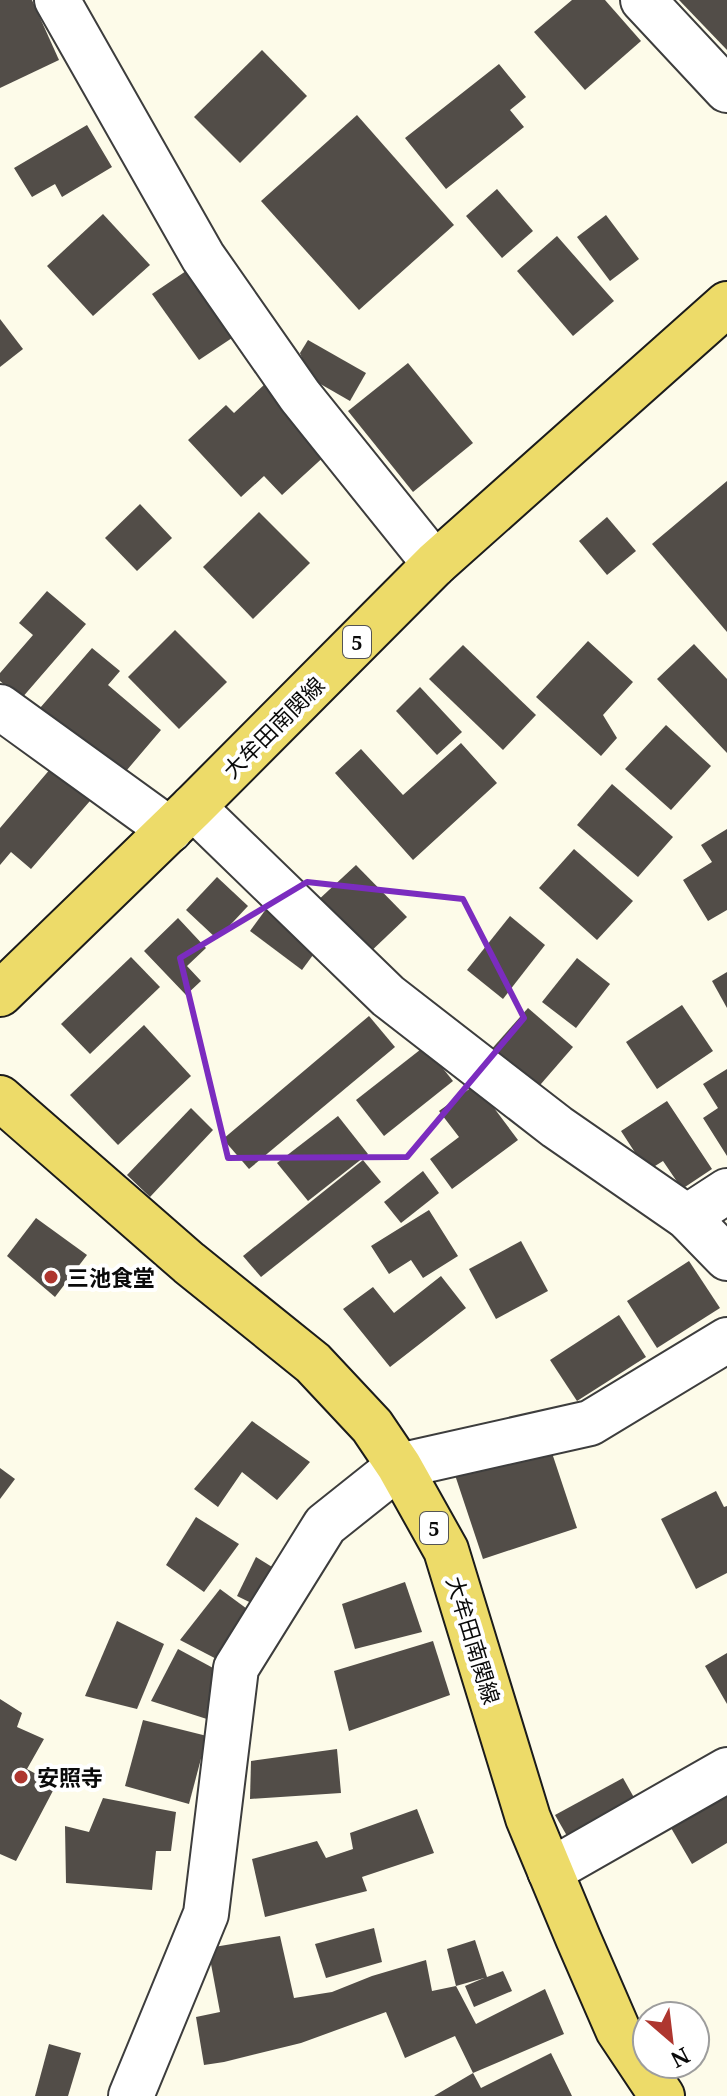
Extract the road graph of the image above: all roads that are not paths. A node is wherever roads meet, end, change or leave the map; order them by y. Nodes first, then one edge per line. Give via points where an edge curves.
1 (57, 0) edge
2 (643, 0) edge
3 (727, 90) edge
4 (727, 304) edge
5 (435, 564) junction
6 (0, 707) edge
7 (182, 818) junction
8 (0, 994) edge
9 (0, 1098) edge
10 (727, 1191) edge
11 (687, 1217) junction
12 (727, 1258) edge
13 (727, 1340) edge
14 (399, 1466) junction
15 (727, 1770) edge
16 (550, 1871) junction
17 (131, 2096) edge
18 (662, 2096) edge

1 - 5 street via 203,257 300,396
2 - 3 street
4 - 5 main road, 大牟田南関線 / 5
5 - 7 main road, 大牟田南関線 / 5
6 - 7 street
7 - 8 main road, 大牟田南関線 / 5
7 - 11 street via 388,996 557,1127
9 - 14 main road, 大牟田南関線 / 5 via 313,1363 372,1426
10 - 11 street
11 - 12 street
13 - 14 street via 590,1423
14 - 16 main road, 大牟田南関線 / 5 via 446,1550 528,1818
14 - 17 street via 325,1525 236,1668 206,1914
15 - 16 street
16 - 18 main road, 大牟田南関線 / 5 via 618,2030

